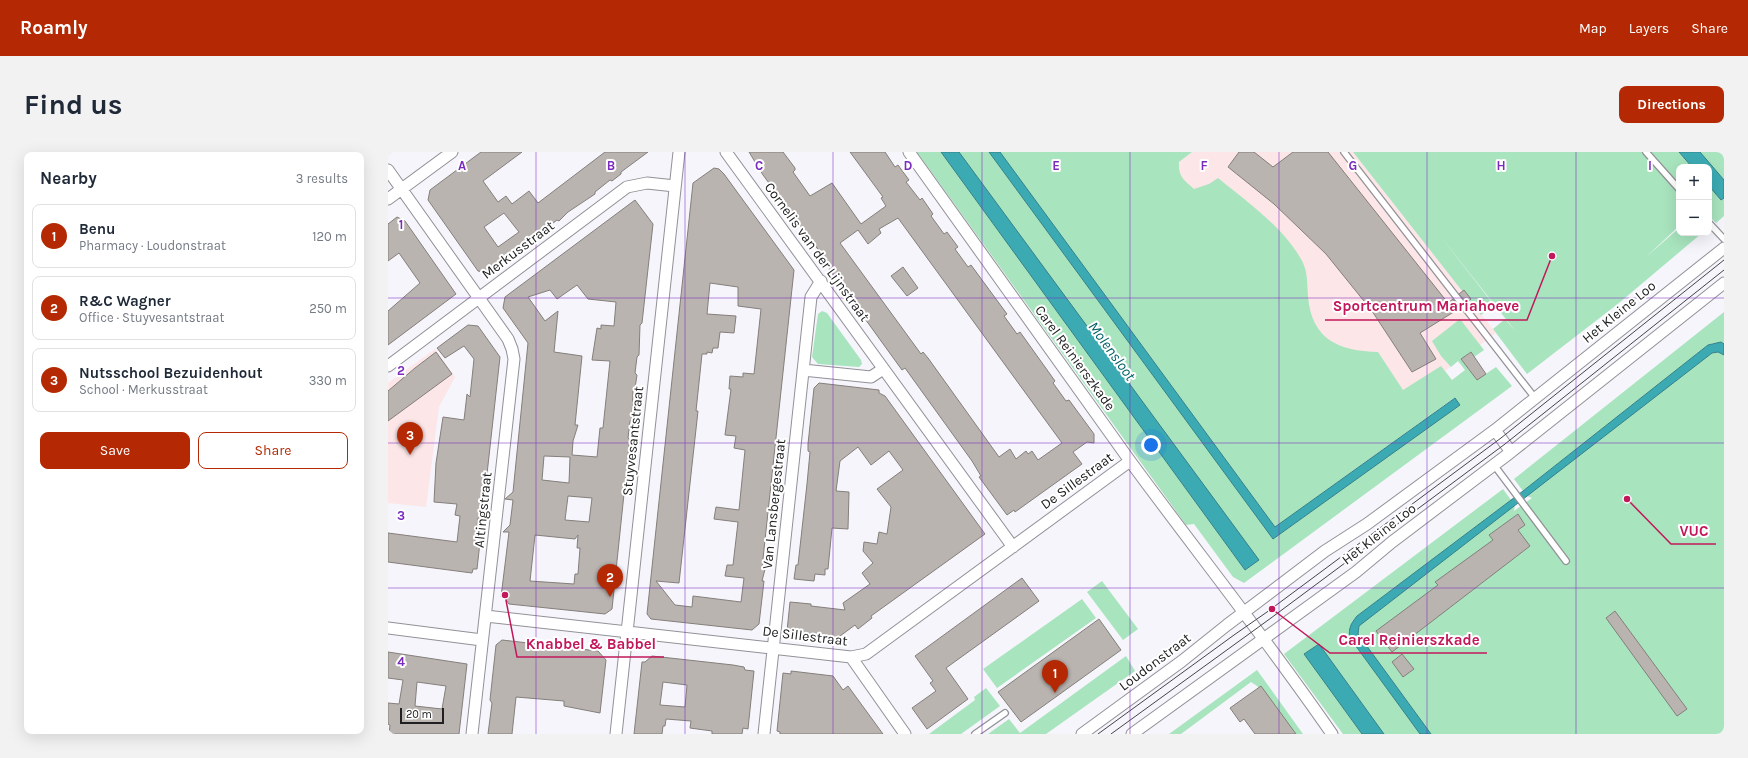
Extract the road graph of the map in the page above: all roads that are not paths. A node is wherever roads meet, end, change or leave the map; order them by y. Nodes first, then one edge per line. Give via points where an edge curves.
1 (452, 152) edge
2 (679, 152) edge
3 (726, 152) edge
4 (909, 152) edge
5 (1344, 152) edge
6 (1646, 152) edge
7 (388, 170) edge
8 (674, 186) junction
9 (1676, 186) edge
10 (401, 189) junction
11 (388, 199) edge
12 (1712, 226) edge
13 (1724, 239) edge
14 (1724, 248) edge
15 (821, 281) junction
16 (1724, 283) edge
17 (478, 299) junction
18 (388, 366) edge
19 (883, 369) junction
20 (803, 370) junction
21 (1535, 398) junction
22 (1495, 430) junction
23 (1511, 452) junction
24 (1130, 460) junction
25 (1494, 465) junction
26 (1013, 547) junction
27 (1566, 561) dead end
28 (1244, 612) junction
29 (486, 616) junction
30 (388, 628) edge
31 (628, 632) junction
32 (1264, 639) junction
33 (482, 640) junction
34 (774, 648) junction
35 (851, 657) junction
36 (1005, 713) dead end
37 (472, 734) edge
38 (616, 734) edge
39 (764, 734) edge
40 (905, 734) edge
41 (975, 734) edge
42 (1082, 734) edge
43 (1132, 734) edge
44 (1332, 734) edge

1 - 10 street
2 - 8 street, Stuyvesantstraat
3 - 15 street, Cornelis van der Lijnstraat
4 - 24 street, Carel Reinierszkade
5 - 21 lane
6 - 9 lane
7 - 10 street, Altingstraat
8 - 17 street, Merkusstraat via 647,182 627,187
8 - 31 street, Stuyvesantstraat
10 - 11 street
10 - 17 street, Altingstraat
12 - 13 lane
14 - 21 street, Het Kleine Loo
15 - 19 street, Cornelis van der Lijnstraat
15 - 20 street, Van Lansbergestraat via 810,297
16 - 23 street, Het Kleine Loo
17 - 18 street, Merkusstraat
17 - 29 street, Altingstraat via 508,339 514,359
19 - 20 street via 871,378
19 - 26 street, Cornelis van der Lijnstraat
20 - 34 street, Van Lansbergestraat
21 - 22 street, Het Kleine Loo
22 - 23 street
22 - 28 street, Het Kleine Loo
23 - 25 street, Het Kleine Loo
24 - 26 street, De Sillestraat
24 - 28 street, Carel Reinierszkade
25 - 27 lane
25 - 32 street, Het Kleine Loo via 1356,572
26 - 35 street, De Sillestraat via 866,654
28 - 32 street, Carel Reinierszkade
28 - 42 street, Loudonstraat
29 - 31 street, De Sillestraat
29 - 33 street, Altingstraat
30 - 33 street
31 - 34 street, De Sillestraat
31 - 38 street, Stuyvesantstraat
32 - 43 street
32 - 44 street, Carel Reinierszkade
33 - 37 street, Altingstraat
34 - 35 street, De Sillestraat
34 - 39 street, Van Lansbergestraat
35 - 40 street
36 - 41 lane

